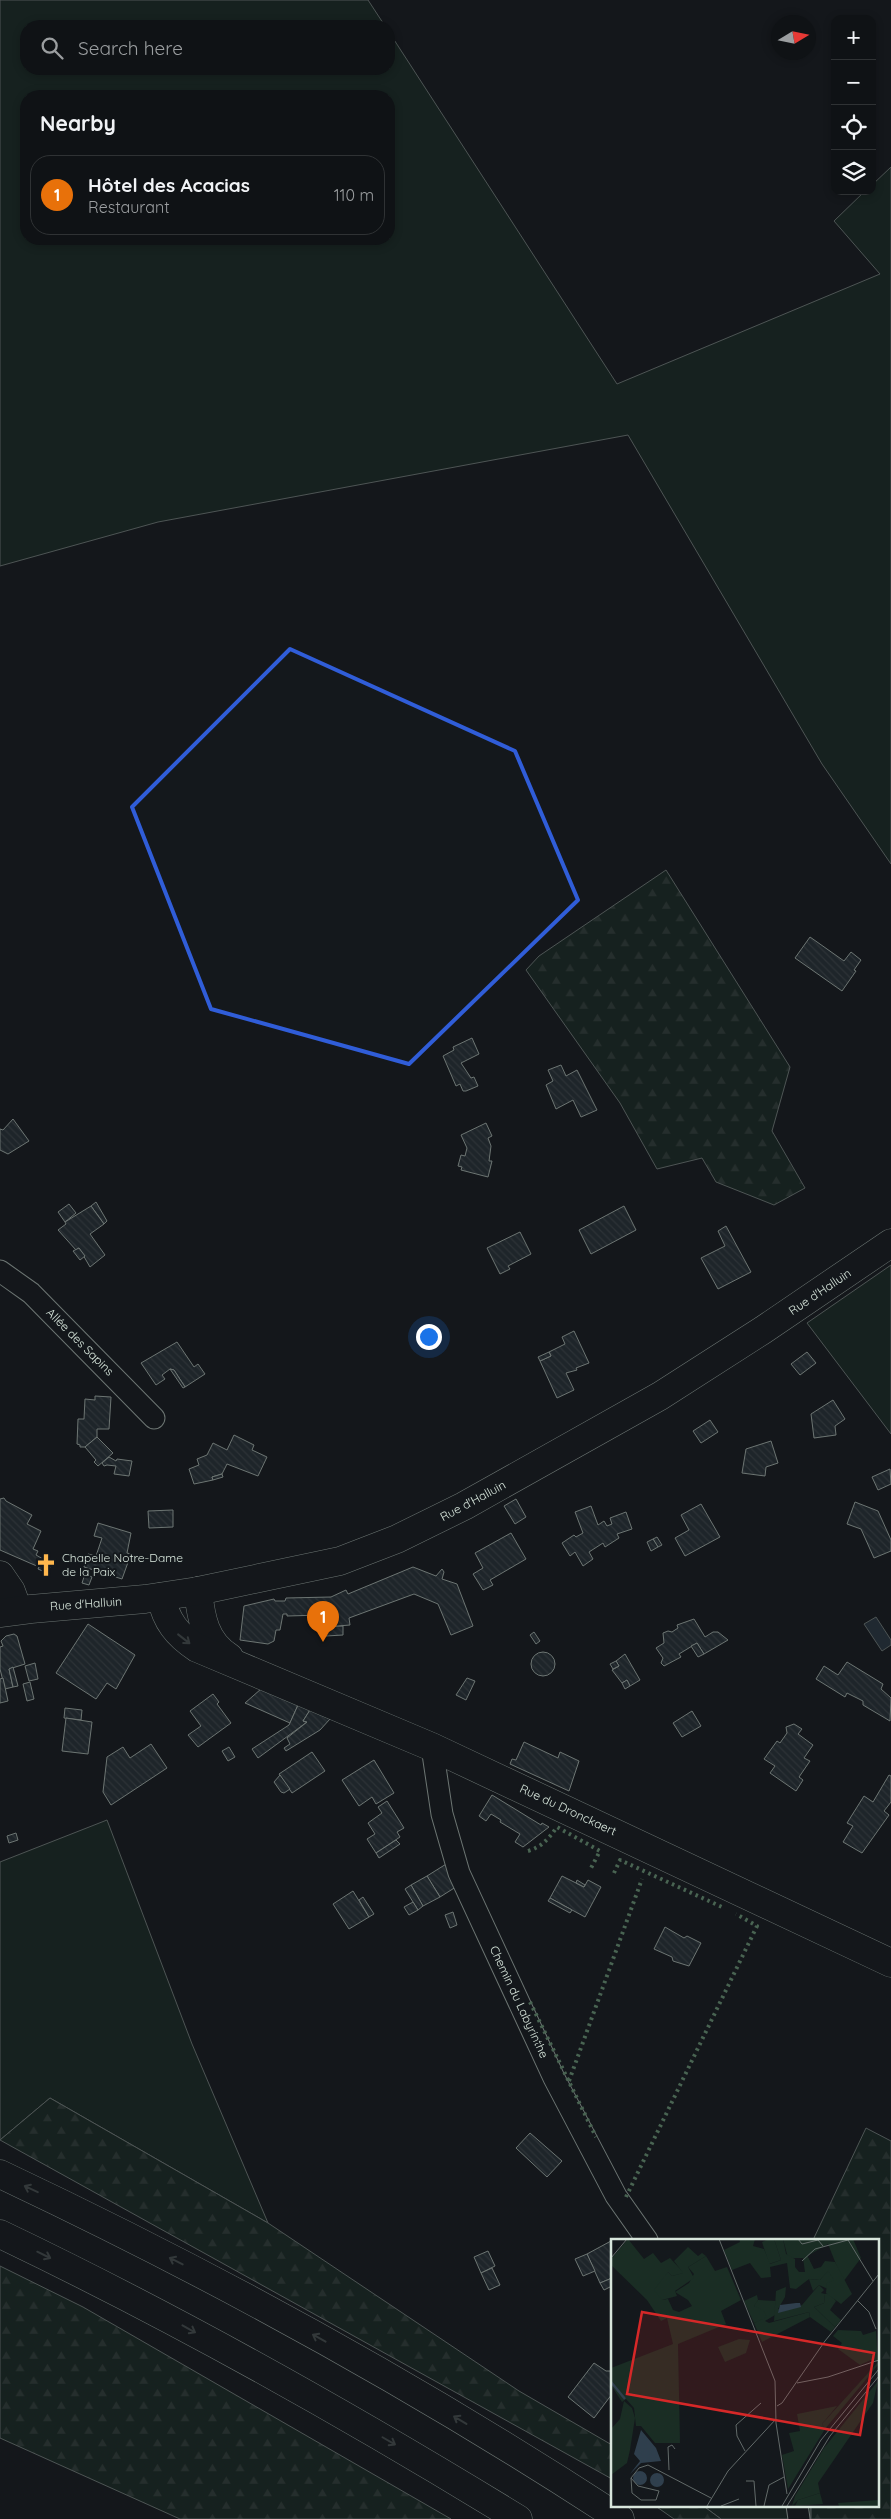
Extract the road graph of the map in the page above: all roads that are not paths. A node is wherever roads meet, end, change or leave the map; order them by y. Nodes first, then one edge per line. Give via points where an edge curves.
1 (891, 1243) edge
2 (0, 1271) edge
3 (154, 1418) dead end
4 (0, 1575) edge
5 (198, 1591) junction
6 (161, 1597) junction
7 (9, 1612) edge
8 (241, 1665) junction
9 (432, 1747) junction
10 (891, 1963) edge
11 (0, 2174) edge
12 (0, 2234) edge
13 (646, 2239) edge
14 (488, 2437) junction
15 (435, 2468) junction
16 (611, 2504) edge
17 (615, 2506) edge
18 (797, 2506) edge
19 (503, 2519) edge
20 (518, 2519) edge
21 (620, 2519) edge
22 (639, 2519) edge
23 (799, 2519) edge

1 - 5 main road, Rue d'Halluin via 693,1377 432,1523 340,1560
2 - 3 street, Allée des Sapins via 38,1299
4 - 7 main road via 11,1591
5 - 6 main road, Rue d'Halluin
5 - 8 main road, Rue du Dronckaert via 207,1635 215,1646
6 - 7 main road, Rue d'Halluin
6 -> 8 main road, Rue du Dronckaert via 171,1625 184,1640 216,1657
8 - 9 main road, Rue du Dronckaert
9 - 10 main road, Rue du Dronckaert
9 - 13 street, Chemin du Labyrinthe via 442,1814 459,1873 572,2112 616,2196
14 -> 11 main road via 263,2307
12 -> 15 main road via 180,2324
14 - 16 main road
14 - 21 main road
15 - 19 main road
15 - 20 main road
17 - 22 main road
18 - 23 street

